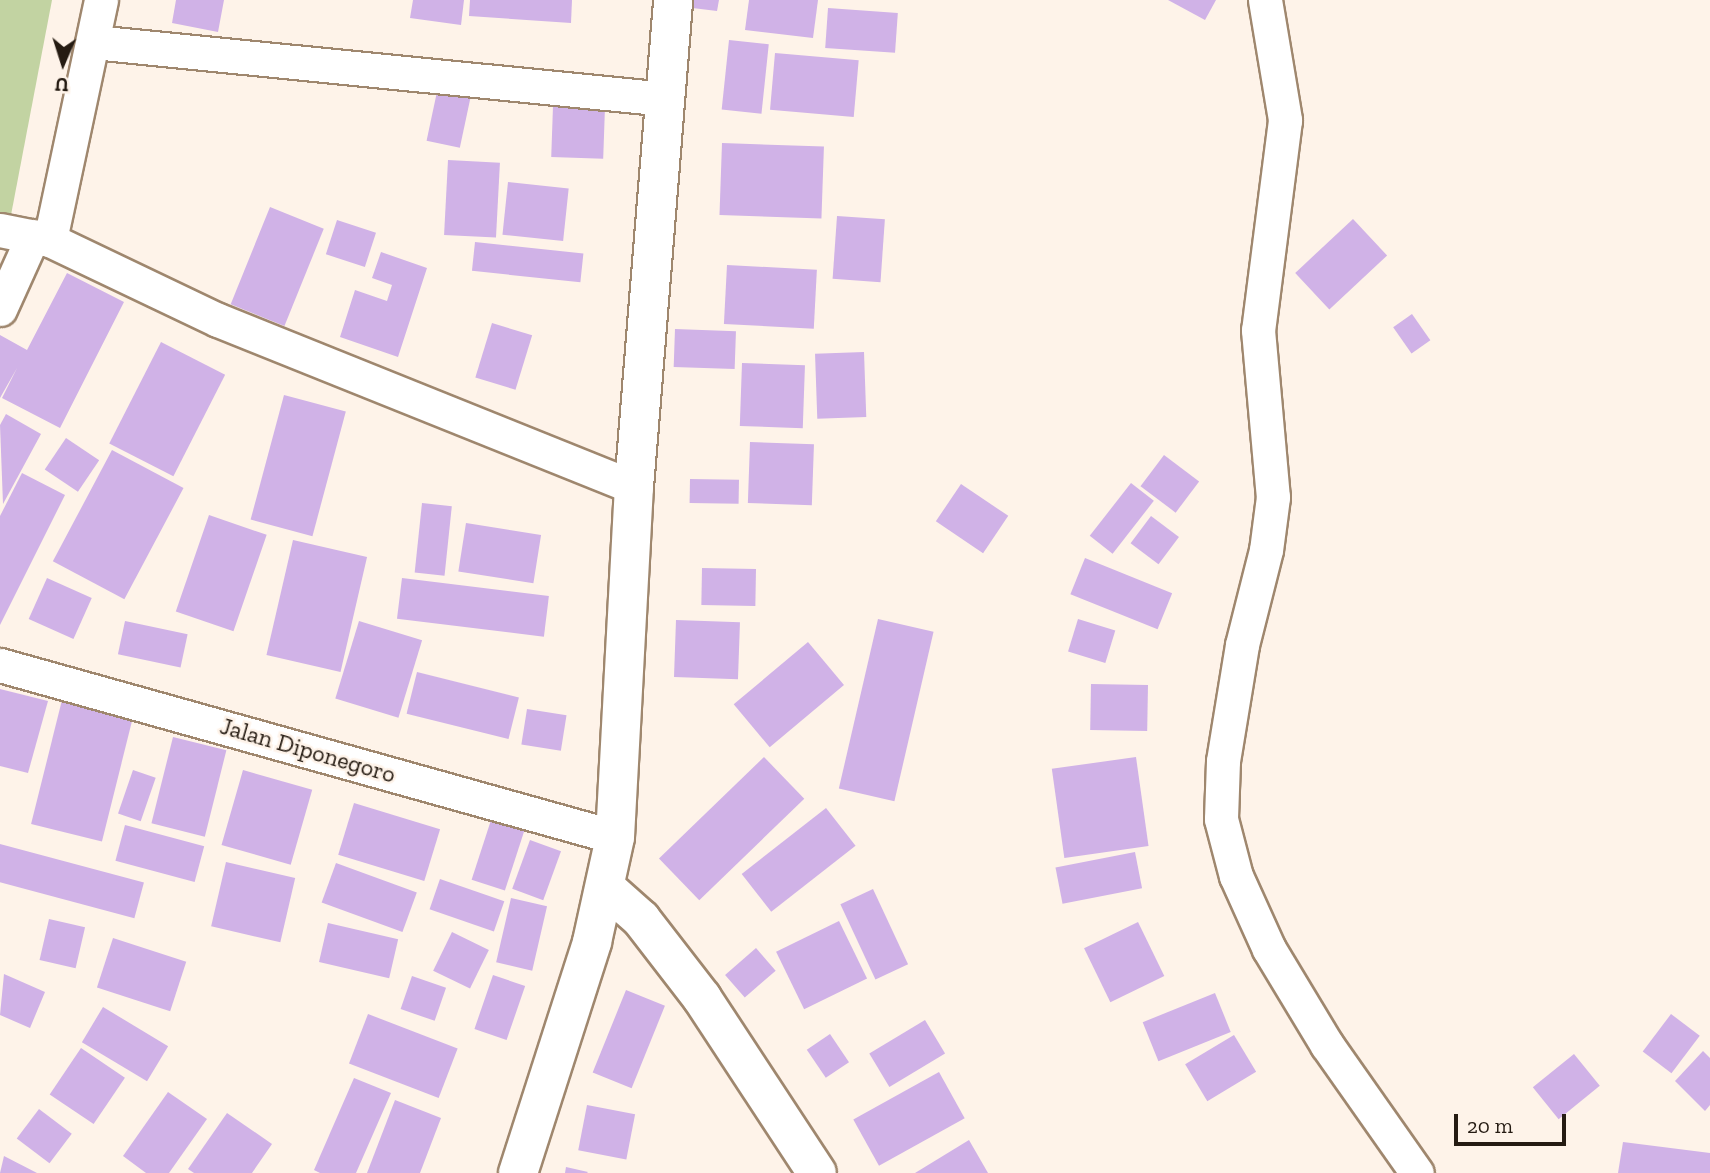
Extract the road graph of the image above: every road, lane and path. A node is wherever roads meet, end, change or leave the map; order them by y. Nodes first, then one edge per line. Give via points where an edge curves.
1 (101, 0) edge
2 (673, 0) edge
3 (1265, 0) edge
4 (93, 42) junction
5 (666, 99) junction
6 (0, 230) edge
7 (42, 238) junction
8 (0, 309) edge
9 (634, 487) junction
10 (0, 665) edge
11 (615, 837) junction
12 (606, 888) junction
13 (517, 1173) edge
14 (817, 1173) edge
15 (1417, 1173) edge

1 - 4 street
2 - 5 street
3 - 15 street via 1285,120 1258,330 1273,497 1223,761 1221,819 1236,876 1269,949 1327,1045
4 - 5 street
4 - 7 street
5 - 9 street
6 - 7 street
7 - 8 street
7 - 9 street via 218,320
9 - 11 street
10 - 11 street, Jalan Diponegoro
11 - 12 street
12 - 13 street
12 - 14 street via 641,919 702,998

